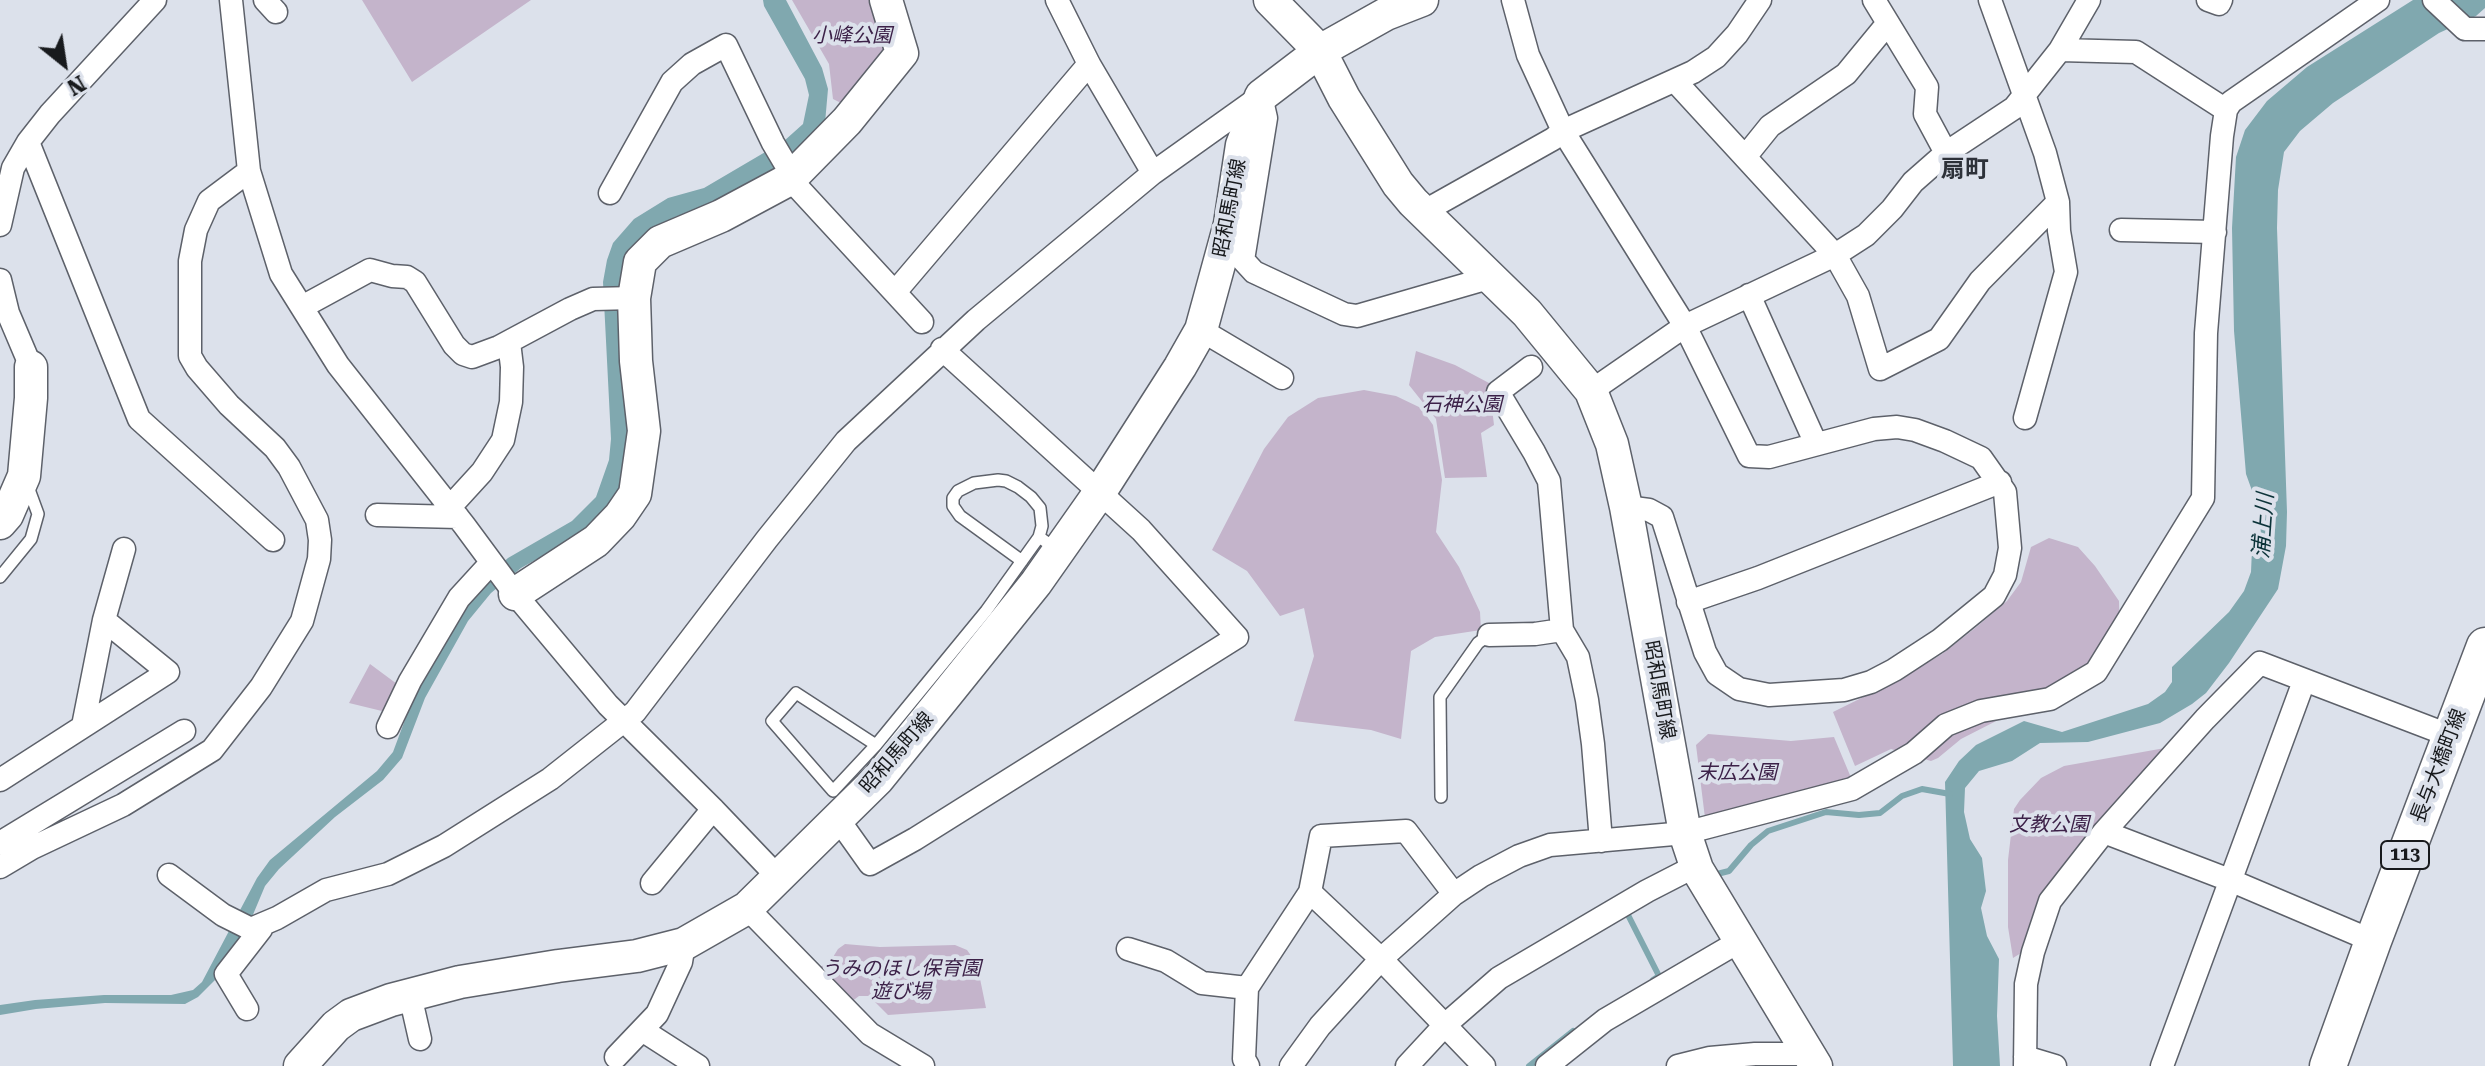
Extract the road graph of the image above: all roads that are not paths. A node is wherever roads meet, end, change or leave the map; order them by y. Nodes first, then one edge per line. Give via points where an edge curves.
1 (155, 0) edge
2 (231, 0) edge
3 (886, 0) edge
4 (1057, 0) edge
5 (1270, 0) edge
6 (1422, 0) edge
7 (1513, 0) edge
8 (1760, 0) edge
9 (1874, 0) edge
10 (1990, 0) edge
11 (2089, 0) edge
12 (2208, 0) edge
13 (2221, 0) edge
14 (2378, 0) edge
15 (2434, 0) edge
16 (1384, 7) edge
17 (1888, 23) junction
18 (2475, 29) edge
19 (2060, 50) junction
20 (1320, 51) junction
21 (1089, 64) junction
22 (1675, 81) junction
23 (2026, 95) junction
24 (1261, 96) junction
25 (2226, 110) junction
26 (1563, 131) junction
27 (28, 142) junction
28 (1946, 153) junction
29 (1745, 157) junction
30 (249, 171) junction
31 (788, 172) junction
32 (1153, 173) junction
33 (610, 193) dead end
34 (2058, 202) junction
35 (1423, 212) junction
36 (0, 225) edge
37 (2121, 230) dead end
38 (2215, 232) junction
39 (1835, 255) junction
40 (1492, 277) junction
41 (0, 280) edge
42 (896, 291) junction
43 (1749, 295) junction
44 (631, 298) junction
45 (302, 307) junction
46 (922, 322) dead end
47 (1685, 326) junction
48 (1201, 330) junction
49 (509, 342) junction
50 (942, 349) junction
51 (31, 367) joint
52 (1531, 367) dead end
53 (1282, 378) dead end
54 (1591, 391) junction
55 (2025, 418) dead end
56 (1816, 444) junction
57 (24, 476) junction
58 (2000, 482) junction
59 (1100, 492) junction
60 (1626, 507) junction
61 (454, 512) junction
62 (377, 515) dead end
63 (0, 523) edge
64 (273, 540) dead end
65 (1049, 544) junction
66 (124, 549) dead end
67 (1022, 561) junction
68 (491, 563) junction
69 (0, 577) edge
70 (513, 590) junction
71 (1688, 602) junction
72 (104, 620) junction
73 (1562, 630) junction
74 (1489, 635) joint
75 (2485, 646) edge
76 (2304, 681) junction
77 (624, 722) junction
78 (83, 726) junction
79 (388, 727) dead end
80 (184, 731) dead end
81 (2451, 736) junction
82 (876, 745) junction
83 (0, 757) edge
84 (24, 764) junction
85 (0, 780) edge
86 (1441, 797) dead end
87 (713, 809) junction
88 (838, 819) junction
89 (2104, 832) junction
90 (1685, 833) junction
91 (1601, 841) junction
92 (0, 843) edge
93 (0, 867) edge
94 (1697, 869) junction
95 (169, 875) dead end
96 (778, 877) junction
97 (2232, 881) junction
98 (652, 883) dead end
99 (1310, 892) junction
100 (1454, 894) junction
101 (747, 908) junction
102 (257, 927) junction
103 (1740, 941) junction
104 (2373, 941) junction
105 (684, 944) junction
106 (1128, 949) dead end
107 (1381, 959) junction
108 (1247, 988) junction
109 (410, 995) junction
110 (247, 1009) dead end
111 (1445, 1025) junction
112 (642, 1030) junction
113 (420, 1039) dead end
114 (616, 1057) dead end
115 (1813, 1060) edge
116 (2025, 1062) edge
117 (300, 1066) edge
118 (698, 1066) edge
119 (923, 1066) edge
120 (1248, 1066) edge
121 (1291, 1066) edge
122 (1407, 1066) edge
123 (1484, 1066) edge
124 (1547, 1066) edge
125 (1678, 1066) edge
126 (2055, 1066) edge
127 (2162, 1066) edge
128 (2328, 1066) edge

1 - 27 street
2 - 30 street
3 - 31 main road via 902,53 847,121
4 - 21 street
5 - 20 main road, 昭和馬町線
6 - 16 main road
7 - 26 street via 1528,55
8 - 22 street via 1716,57
9 - 17 street
10 - 23 street
11 - 19 street
12 - 13 street
14 - 25 street
15 - 18 street
16 - 20 main road
17 - 28 street via 1927,87 1925,114
17 - 29 street via 1846,74 1770,126
19 - 23 street
19 - 25 street via 2136,52
20 - 24 main road
20 - 35 main road, 昭和馬町線 via 1398,184
21 - 32 street
21 - 42 street
22 - 26 street
22 - 29 street
23 - 28 street
23 - 34 street
24 - 32 street
24 - 40 street via 1266,118 1243,260 1254,272 1357,316
24 - 48 main road, 昭和馬町線 via 1242,145 1230,224
25 - 38 street
26 - 35 street
26 - 47 street
27 - 36 street via 13,168
27 - 64 street via 139,419
28 - 39 street via 1866,235
29 - 39 street
30 - 45 street via 281,274
30 - 93 street via 209,201 196,230 190,261 190,356 229,405 275,448 317,520 319,559 302,621 261,687 212,750 123,805
31 - 33 street via 726,45 672,82
31 - 42 street
31 - 44 main road via 721,216 660,242 640,262
32 - 50 street
34 - 39 street via 1980,281 1939,339 1882,375 1858,296
34 - 55 street via 2066,272
35 - 40 main road, 昭和馬町線
37 - 38 street
38 - 90 street via 2206,333 2203,498 2096,672 2050,699 1981,711 1946,725 1914,753 1852,789
39 - 43 street
40 - 54 main road, 昭和馬町線
41 - 51 street
42 - 46 street
43 - 47 street
43 - 56 street
44 - 49 street via 593,299
44 - 70 main road via 644,431 635,494 596,541
45 - 49 street via 370,270 415,282 463,354 472,357
45 - 61 street via 338,365
47 - 54 street
47 - 56 street via 1749,456 1769,457
48 - 53 street
48 - 59 main road, 昭和馬町線
49 - 61 street via 511,402 503,440
50 - 59 street
50 - 77 street via 846,441
51 - 57 main road
52 - 73 street via 1498,392 1549,481
54 - 60 main road, 昭和馬町線 via 1612,444
56 - 58 street via 1894,419 1981,458
57 - 63 main road
57 - 69 lane via 38,514 31,539
58 - 71 street
58 - 71 street via 2010,548 1994,596 1940,640 1871,682 1809,693 1769,695 1739,689 1717,674
59 - 65 main road, 昭和馬町線
59 - 88 street via 1150,539 1237,637 870,864
60 - 71 street via 1662,517
60 - 90 main road, 昭和馬町線
61 - 62 street
61 - 68 street
65 - 67 lane
65 - 67 lane via 1040,508 1018,487 998,480 958,491 953,506 960,516
65 - 88 main road, 昭和馬町線 via 1036,583 878,779
66 - 72 street
67 - 82 lane
68 - 70 street
68 - 79 street via 459,598
70 - 77 street
72 - 78 street
72 - 78 street via 168,672
73 - 74 street
73 - 91 street via 1578,657 1587,700
74 - 86 lane via 1440,697
75 - 81 main road, 長与大橋町線 / 113
76 - 81 street
76 - 89 street via 2260,663
76 - 97 street
77 - 87 street
77 - 102 street via 550,779 444,846 388,874 326,890
78 - 84 street
80 - 92 street
81 - 104 main road, 長与大橋町線 / 113
82 - 82 lane via 833,791 772,721 796,693
83 - 84 street
84 - 85 street
87 - 96 street
87 - 98 street
88 - 96 main road, 昭和馬町線
89 - 97 street
89 - 116 street via 2050,901 2026,984
90 - 91 street
90 - 94 main road, 昭和馬町線
91 - 100 street via 1550,845 1519,856
94 - 103 main road, 昭和馬町線
94 - 111 street via 1647,891 1537,954 1499,978
95 - 102 street via 223,915
96 - 101 main road, 昭和馬町線
97 - 104 street
97 - 127 street
99 - 100 street via 1321,836 1406,831
99 - 107 street
99 - 108 street
100 - 107 street
101 - 105 main road, 昭和馬町線
101 - 119 street via 870,1034
102 - 110 street via 261,929 226,974
103 - 115 main road, 昭和馬町線
103 - 124 street via 1605,1020
104 - 128 main road, 長与大橋町線 / 113
105 - 109 main road, 昭和馬町線
105 - 112 street via 657,1014
106 - 108 street via 1166,961 1202,983
107 - 111 street
107 - 121 street
108 - 120 street
109 - 113 street
109 - 117 main road, 昭和馬町線 via 351,1015
111 - 122 street
111 - 123 street
112 - 114 street
112 - 118 street
115 - 125 street via 1755,1054
116 - 126 street

